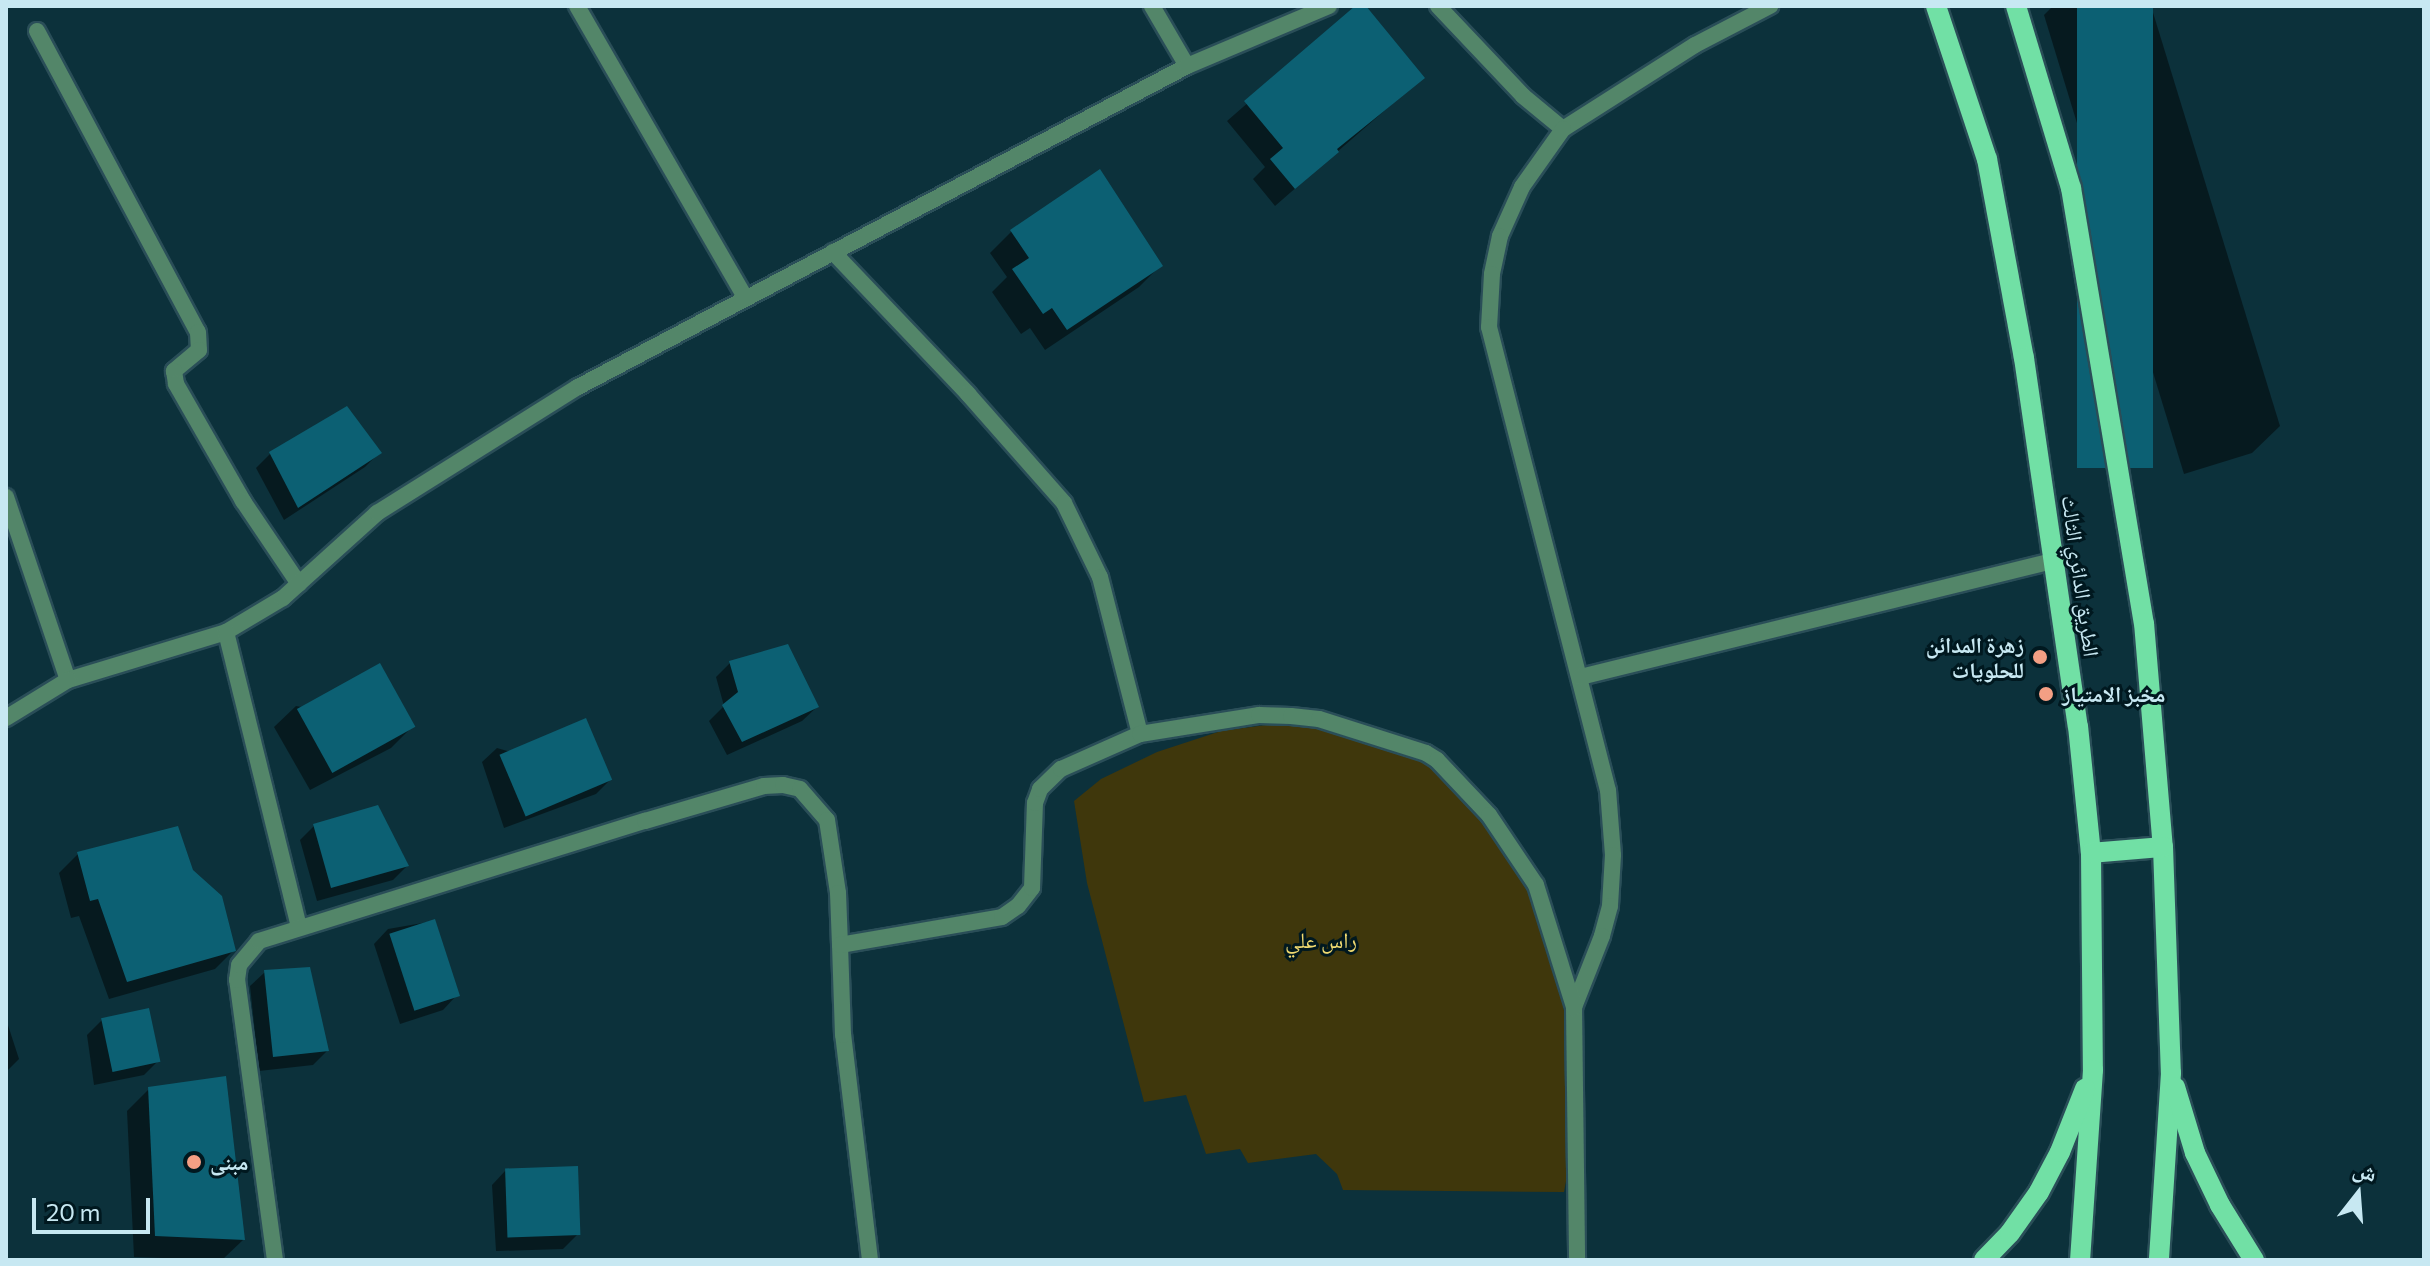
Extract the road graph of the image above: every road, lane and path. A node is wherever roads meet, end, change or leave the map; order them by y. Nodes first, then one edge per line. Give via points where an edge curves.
1 (577, 6) edge
2 (1152, 6) edge
3 (1329, 6) edge
4 (1438, 6) edge
5 (1770, 6) edge
6 (1936, 6) edge
7 (2016, 6) edge
8 (37, 31) dead end
9 (1187, 66) junction
10 (1563, 129) junction
11 (833, 252) junction
12 (745, 297) junction
13 (6, 497) edge
14 (2056, 560) junction
15 (299, 584) junction
16 (226, 632) junction
17 (1580, 677) junction
18 (68, 680) junction
19 (6, 718) edge
20 (1140, 734) junction
21 (2163, 847) junction
22 (2091, 853) junction
23 (299, 926) junction
24 (840, 945) junction
25 (1574, 1007) junction
26 (2093, 1070) junction
27 (2171, 1073) junction
28 (275, 1260) edge
29 (870, 1260) edge
30 (1577, 1260) edge
31 (1984, 1260) edge
32 (2080, 1260) edge
33 (2159, 1260) edge
34 (2254, 1260) edge

1 - 12 street
2 - 9 street
3 - 9 street
4 - 10 street via 1523,96
5 - 10 street via 1695,45
6 - 14 main road, الطريق الدائري الثالث via 1987,159
7 - 21 main road via 2071,188 2144,623
8 - 15 street via 198,332 199,350 174,371 176,384 243,501
9 - 11 street
10 - 17 street via 1522,187 1500,236 1489,327
11 - 12 street
11 - 20 street via 1064,503 1100,577
12 - 15 street via 578,387 446,468 377,513
13 - 18 street
14 - 17 street
14 - 22 main road, الطريق الدائري الثالث
15 - 16 street
16 - 18 street
16 - 23 street
17 - 25 street via 1608,790 1613,855 1610,906
18 - 19 street
20 - 24 street via 1061,769 1040,789 1032,888 1018,906 1002,917
20 - 25 street via 1259,715 1291,716 1319,719 1426,753 1489,815 1536,885
21 - 22 main road
21 - 27 main road
22 - 26 main road, الطريق الدائري الثالث
23 - 24 street via 363,911 704,803 783,785 800,789 827,820
23 - 28 street via 259,941 239,965 237,980
24 - 29 street via 843,1035
25 - 30 street
26 - 31 main road via 2039,1192
26 - 32 main road, الطريق الدائري الثالث
27 - 33 main road
27 - 34 main road via 2195,1153

